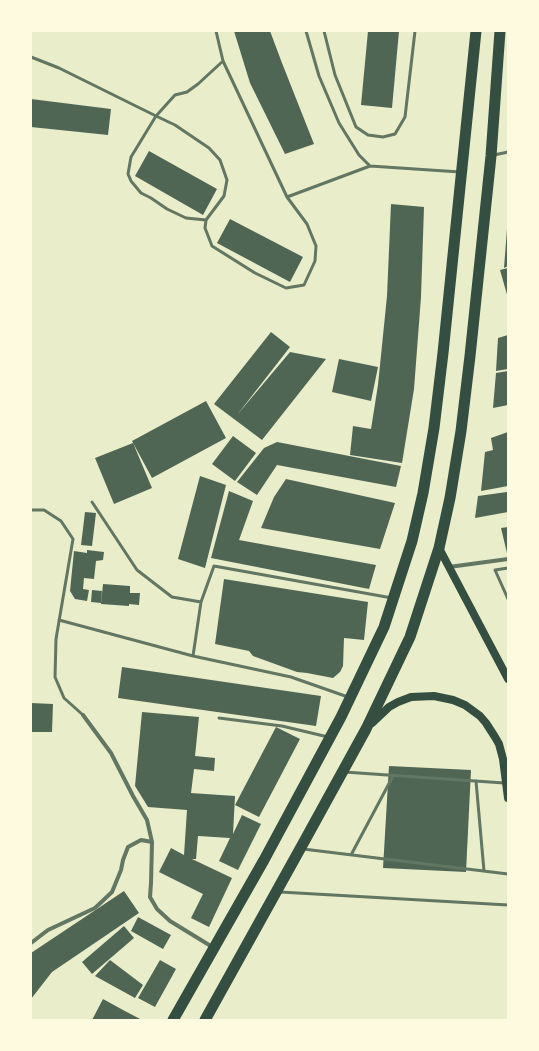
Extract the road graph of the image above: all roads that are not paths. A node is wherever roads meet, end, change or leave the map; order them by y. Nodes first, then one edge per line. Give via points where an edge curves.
1 (216, 31) edge
2 (306, 31) edge
3 (324, 31) edge
4 (415, 31) edge
5 (476, 31) edge
6 (500, 31) edge
7 (31, 57) edge
8 (222, 61) junction
9 (156, 116) junction
10 (508, 152) edge
11 (491, 156) junction
12 (370, 166) junction
13 (462, 172) junction
14 (287, 197) junction
15 (206, 220) junction
16 (92, 502) dead end
17 (31, 510) edge
18 (439, 548) junction
19 (508, 559) edge
20 (449, 567) junction
21 (508, 568) edge
22 (393, 598) junction
23 (508, 599) edge
24 (201, 602) junction
25 (59, 620) junction
26 (193, 656) junction
27 (508, 679) edge
28 (350, 698) junction
29 (83, 715) joint
30 (219, 718) dead end
31 (366, 729) junction
32 (330, 737) junction
33 (342, 772) junction
34 (393, 776) junction
35 (476, 782) junction
36 (506, 784) junction
37 (508, 798) edge
38 (152, 842) junction
39 (301, 849) junction
40 (351, 855) junction
41 (484, 871) junction
42 (508, 874) edge
43 (277, 891) junction
44 (508, 905) edge
45 (31, 943) edge
46 (214, 948) junction
47 (173, 1020) edge
48 (205, 1020) edge

1 - 8 lane
2 - 12 lane via 319,76 339,123 359,155
3 - 4 lane via 335,75 356,127 368,135 383,137 395,134 405,117
5 - 13 highway
6 - 11 highway
7 - 9 lane via 59,68
8 - 9 lane via 187,92 175,95
8 - 14 lane
9 - 15 lane via 175,125 209,148 220,160 227,180 224,196
9 - 15 lane via 131,157 128,174 131,181 141,193 167,209 186,218
10 - 11 lane
11 - 18 highway via 462,424
12 - 13 lane
12 - 14 lane
13 - 22 highway via 434,428 412,541
14 - 15 lane via 308,224 316,246 315,261 304,285 286,288 255,273 212,246 205,228
16 - 24 lane via 137,570 172,597
17 - 25 lane via 44,510 61,521 73,539
18 - 20 main road
18 - 31 highway via 410,637
19 - 20 street
20 - 27 main road
21 - 23 lane via 495,570
22 - 24 lane via 214,566
22 - 28 highway via 384,627
24 - 26 lane
25 - 26 lane
25 - 29 lane via 55,677 64,698
26 - 28 lane via 291,677
28 - 32 highway
29 - 38 street via 111,753 147,820
30 - 32 lane via 282,726
31 - 33 highway
31 - 36 main road via 389,707 405,699 434,696 453,700 477,714 491,730 500,750
32 - 46 highway
33 - 34 lane
33 - 39 highway
34 - 35 lane
34 - 40 lane
35 - 36 lane
35 - 41 lane
36 - 37 main road
38 - 45 street via 141,840 128,847 112,892 95,908 48,930
38 - 46 street via 150,897 157,909 170,921
39 - 40 lane
39 - 43 highway
40 - 41 lane
41 - 42 lane
43 - 44 lane
43 - 48 highway
46 - 47 highway

